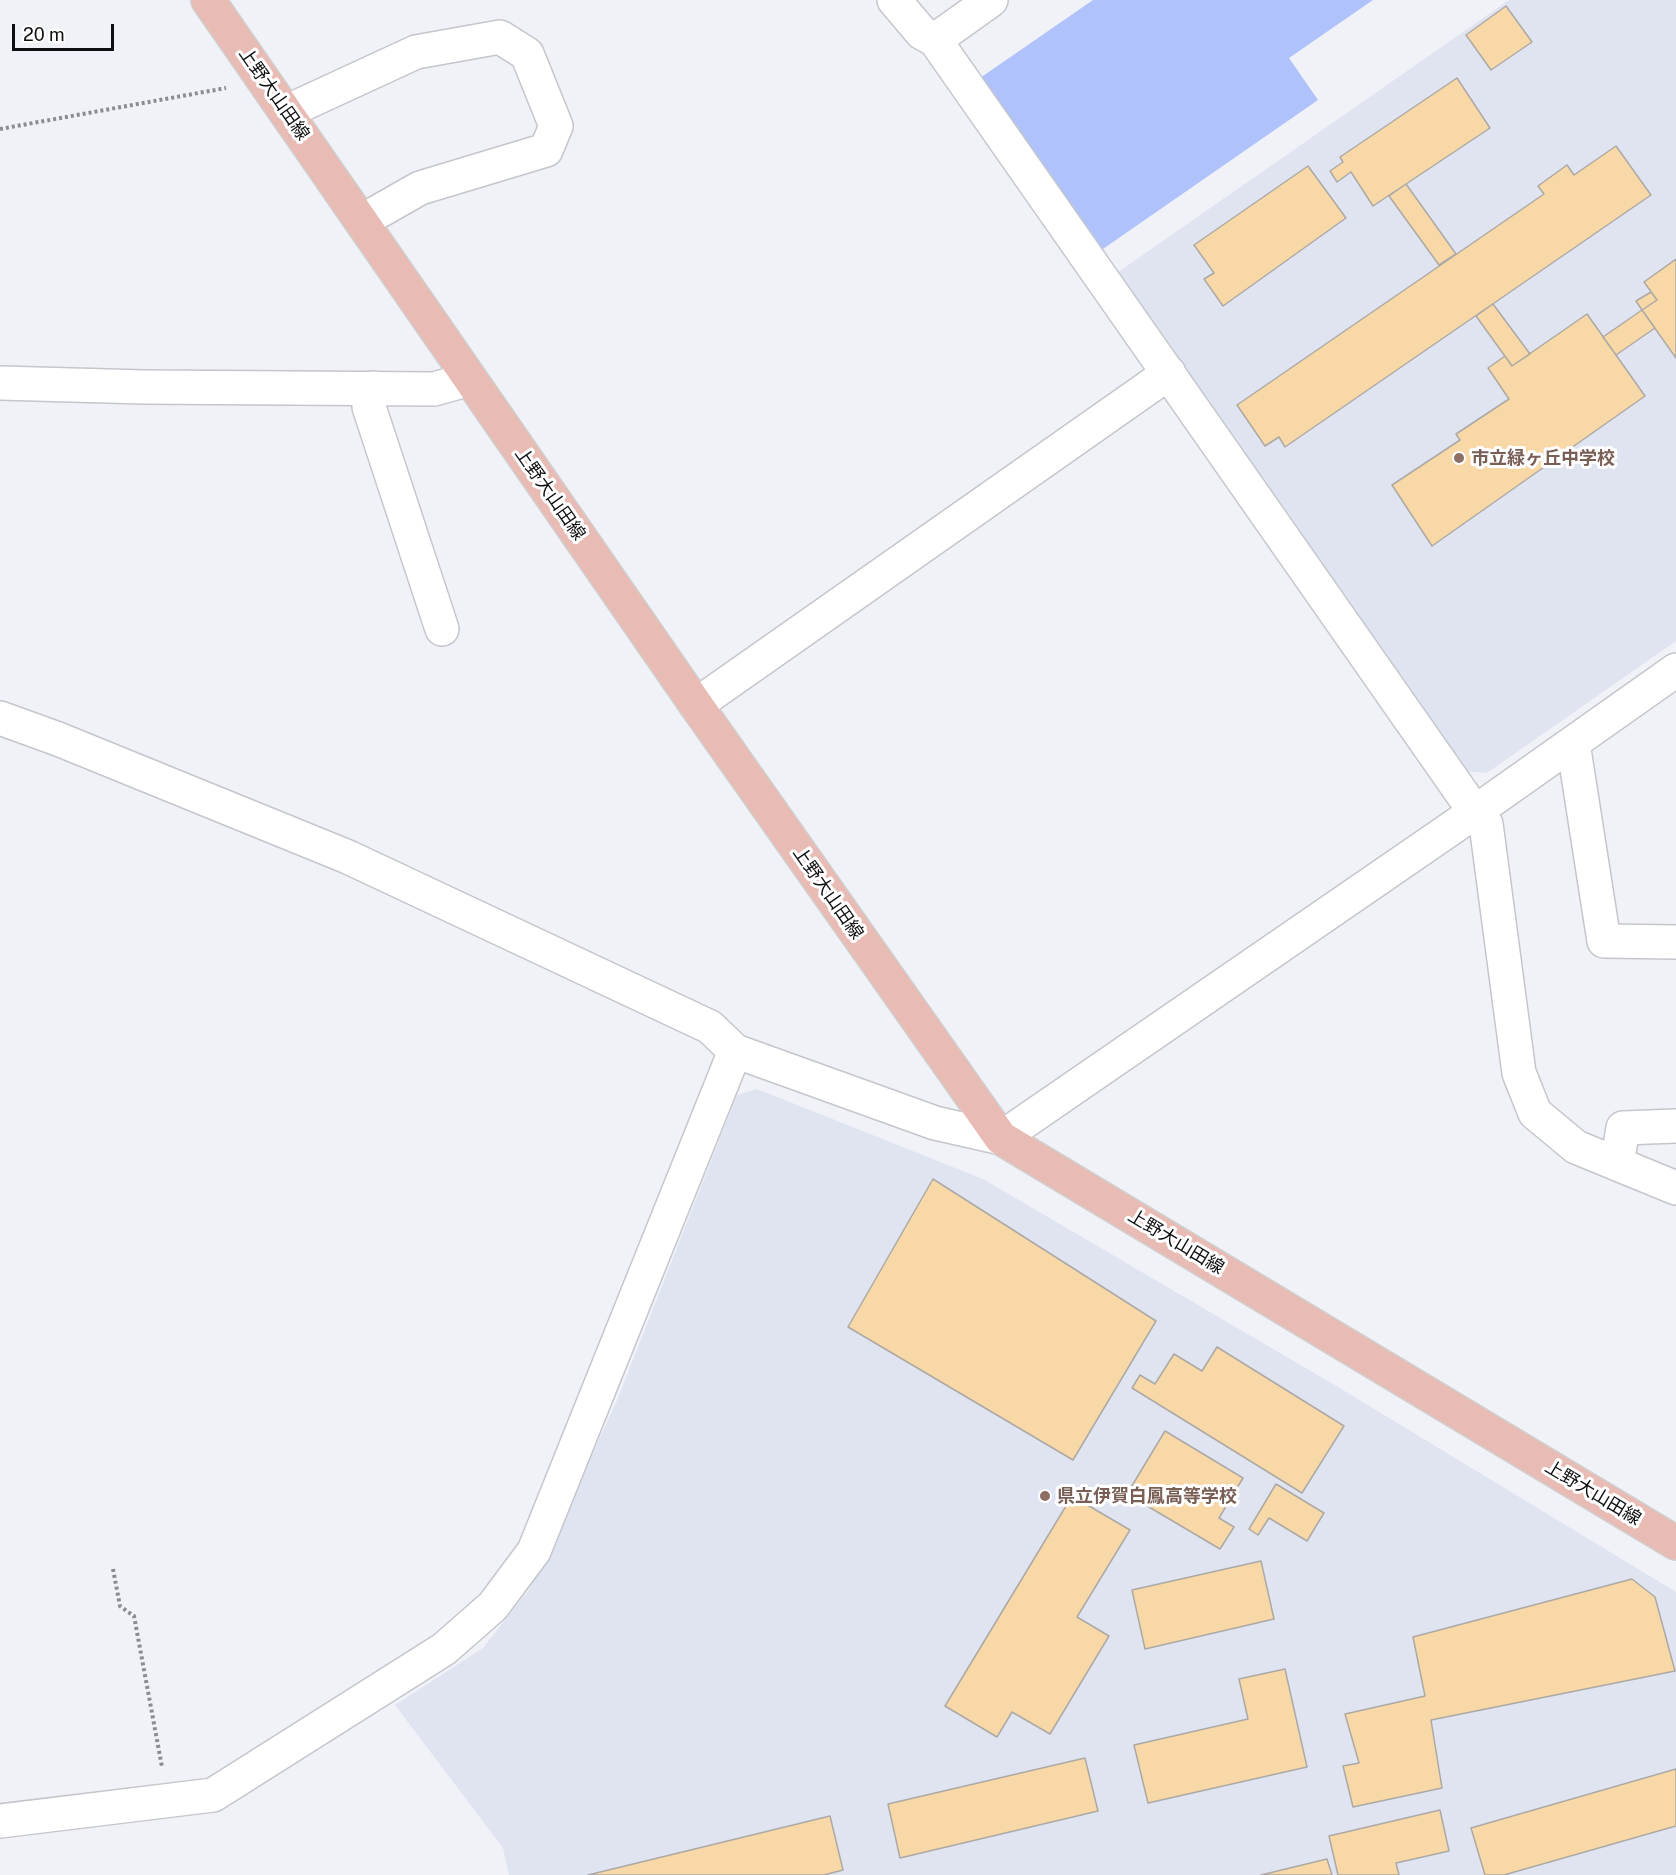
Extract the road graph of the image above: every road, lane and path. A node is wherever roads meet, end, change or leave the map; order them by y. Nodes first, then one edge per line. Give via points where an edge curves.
1 (208, 0) edge
2 (894, 0) edge
3 (991, 0) edge
4 (934, 40) junction
5 (258, 71) junction
6 (286, 112) junction
7 (0, 129) edge
8 (362, 221) junction
9 (1169, 373) junction
10 (470, 379) junction
11 (0, 382) edge
12 (372, 388) junction
13 (442, 629) dead end
14 (1676, 670) edge
15 (696, 705) junction
16 (0, 718) edge
17 (1573, 743) junction
18 (1475, 812) junction
19 (1676, 942) edge
20 (735, 1051) junction
21 (1676, 1126) edge
22 (1001, 1138) junction
23 (1617, 1164) junction
24 (1676, 1188) edge
25 (1676, 1543) edge
26 (113, 1569) dead end
27 (168, 1800) junction
28 (0, 1821) edge

1 - 5 main road, 上野大山田線
2 - 4 street via 922,33
3 - 4 street
4 - 9 street
5 - 6 main road, 上野大山田線
5 - 7 path via 228,87
6 - 8 main road, 上野大山田線
6 - 8 street via 416,52 500,37 527,54 556,126 546,150 420,188
8 - 10 main road, 上野大山田線
9 - 15 street
9 - 18 street
10 - 12 street via 435,389
10 - 15 main road, 上野大山田線
11 - 12 street
12 - 13 street via 369,407
14 - 17 street
15 - 22 main road, 上野大山田線
16 - 20 street via 348,857 710,1027
17 - 18 street
17 - 19 street via 1604,941
18 - 22 street
18 - 23 street via 1486,824 1519,1073 1535,1113 1576,1147
20 - 22 street via 935,1123
20 - 27 street via 534,1551 493,1606 444,1649 213,1794
21 - 23 street via 1623,1128
22 - 25 main road, 上野大山田線
23 - 24 street
26 - 27 path via 120,1606 134,1616
27 - 28 street

